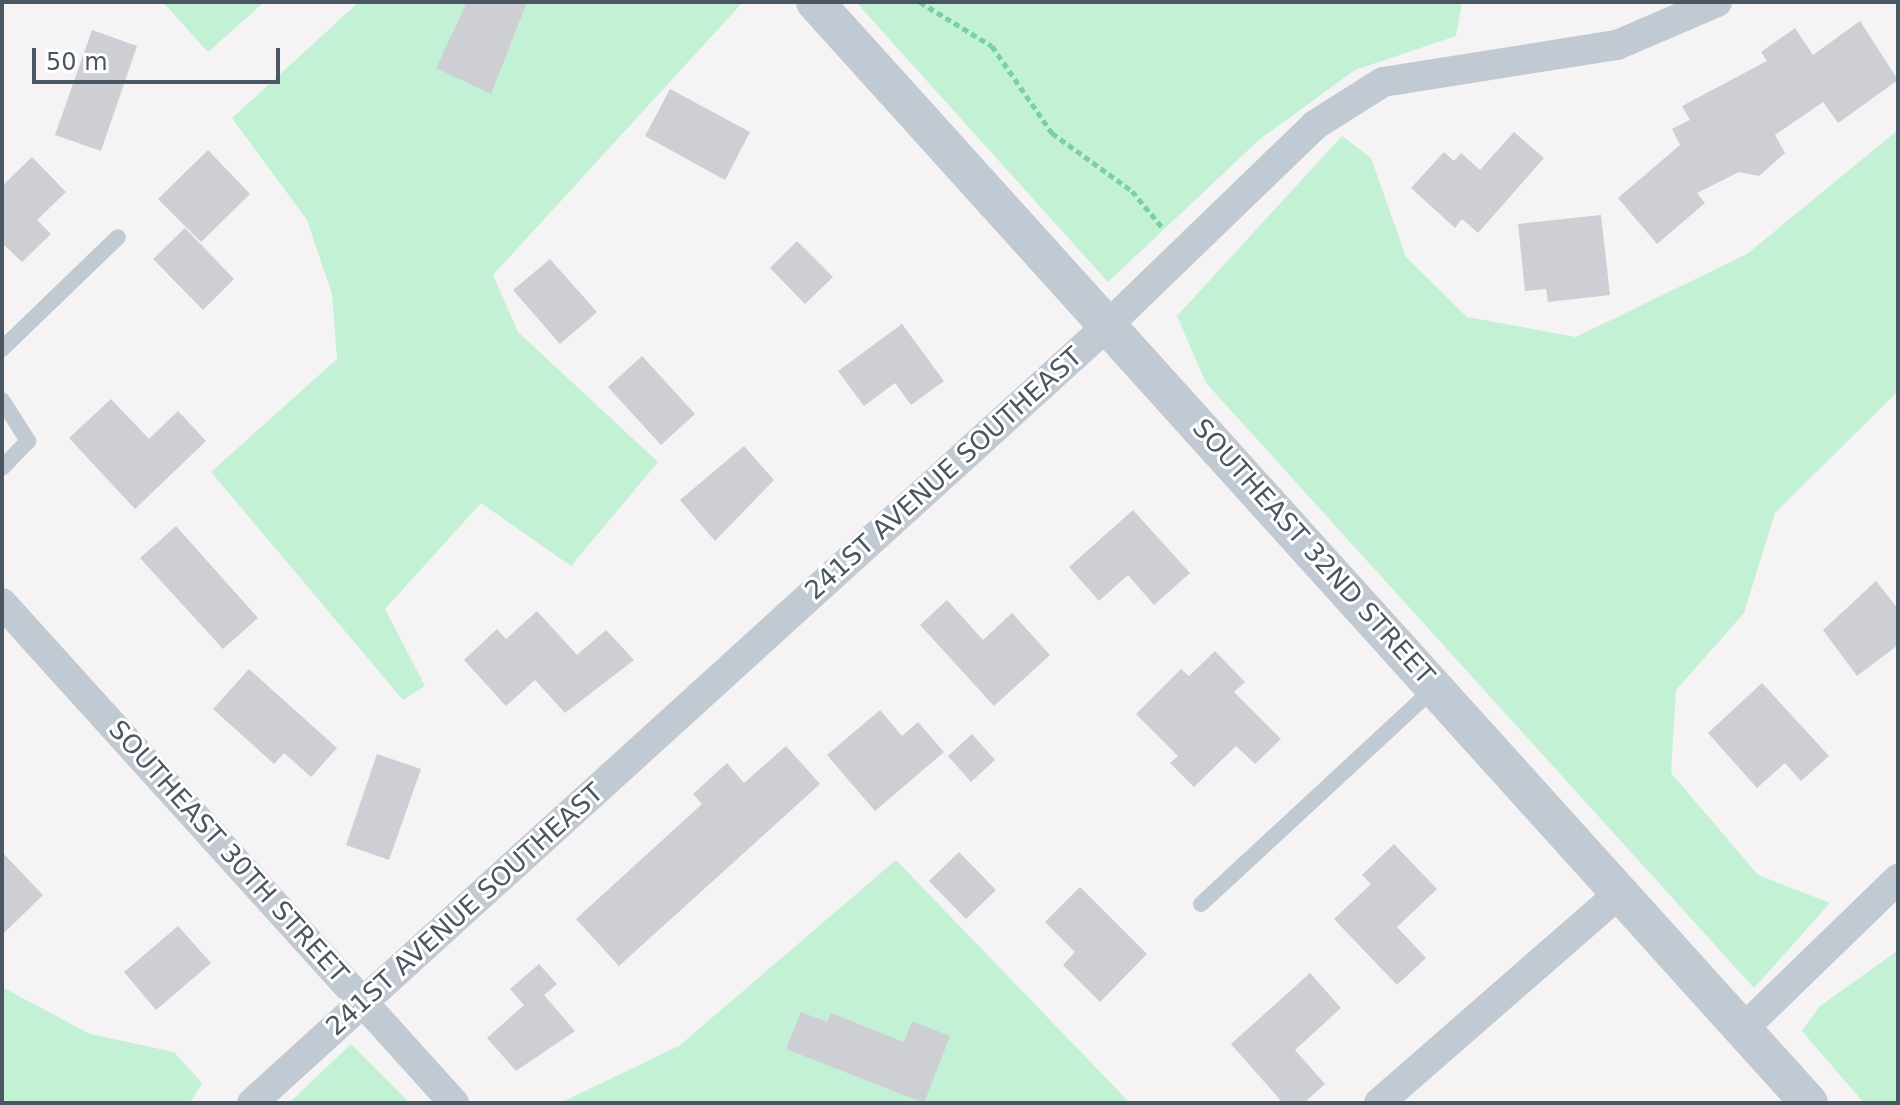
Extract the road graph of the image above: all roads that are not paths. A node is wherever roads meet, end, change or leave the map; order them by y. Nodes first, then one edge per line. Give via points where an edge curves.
1 (815, 2) edge
2 (1717, 2) edge
3 (118, 237) dead end
4 (1107, 326) junction
5 (2, 349) edge
6 (2, 400) edge
7 (2, 468) edge
8 (2, 603) edge
9 (1435, 687) junction
10 (1898, 879) edge
11 (1620, 893) junction
12 (1201, 904) dead end
13 (364, 1002) junction
14 (1743, 1029) junction
15 (252, 1103) edge
16 (454, 1103) edge
17 (1379, 1103) edge
18 (1809, 1103) edge

1 - 4 street, SOUTHEAST 32ND STREET
2 - 4 street, 241ST AVENUE SOUTHEAST via 1617,45 1383,82 1279,156
3 - 5 lane
4 - 9 street, SOUTHEAST 32ND STREET
4 - 13 street, 241ST AVENUE SOUTHEAST
6 - 7 lane via 28,441
8 - 13 street, SOUTHEAST 30TH STREET
9 - 11 street, SOUTHEAST 32ND STREET
9 - 12 lane
10 - 14 street
11 - 14 street, SOUTHEAST 32ND STREET
11 - 17 street
13 - 15 street, 241ST AVENUE SOUTHEAST
13 - 16 street, SOUTHEAST 30TH STREET
14 - 18 street, SOUTHEAST 32ND STREET

